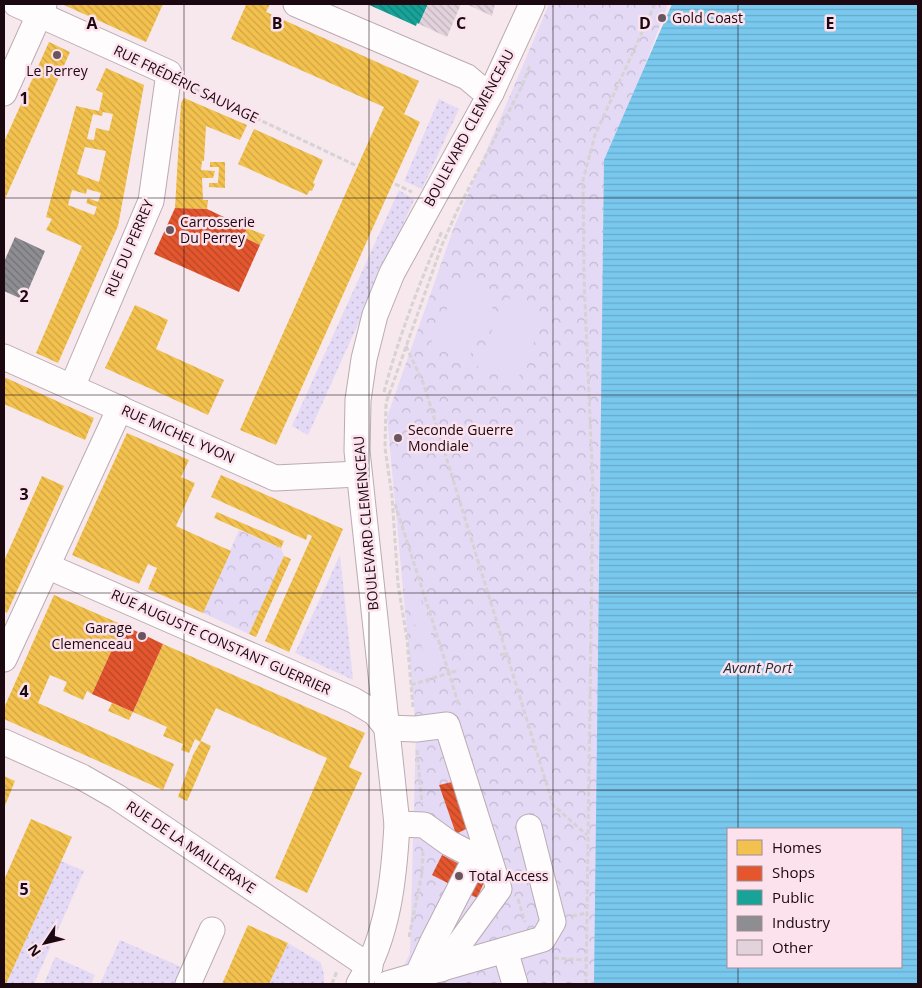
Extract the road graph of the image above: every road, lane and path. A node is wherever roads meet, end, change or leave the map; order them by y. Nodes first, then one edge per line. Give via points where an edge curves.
1 (16, 4) edge
2 (296, 4) edge
3 (532, 4) edge
4 (655, 4) edge
5 (42, 9) edge
6 (169, 73) junction
7 (522, 86) dead end
8 (4, 93) edge
9 (491, 93) junction
10 (356, 165) dead end
11 (445, 225) dead end
12 (406, 346) junction
13 (4, 357) edge
14 (72, 387) junction
15 (382, 396) dead end
16 (120, 408) junction
17 (359, 474) junction
18 (392, 496) junction
19 (47, 566) junction
20 (7, 643) edge
21 (507, 653) junction
22 (500, 655) dead end
23 (459, 670) dead end
24 (387, 728) junction
25 (416, 729) junction
26 (4, 742) edge
27 (398, 824) junction
28 (424, 825) junction
29 (529, 827) dead end
30 (588, 836) junction
31 (212, 930) dead end
32 (408, 941) dead end
33 (505, 950) junction
34 (441, 969) junction
35 (417, 976) junction
36 (366, 978) edge
37 (188, 984) edge
38 (387, 984) edge
39 (515, 984) edge
40 (586, 984) edge

1 - 5 street, RUE FRÉDÉRIC SAUVAGE
2 - 9 street via 467,77
3 - 9 street, BOULEVARD CLEMENCEAU
4 - 30 path via 595,135 583,180 593,489
5 - 6 street, RUE FRÉDÉRIC SAUVAGE
5 - 8 street
6 - 10 path, RUE FRÉDÉRIC SAUVAGE via 187,86
6 - 14 street, RUE DU PERREY via 151,201
7 - 12 path via 457,211
9 - 17 street, BOULEVARD CLEMENCEAU via 392,273 375,315 358,400
11 - 15 path, BOULEVARD CLEMENCEAU via 397,343
12 - 18 path via 386,403 385,448
12 - 21 path via 424,385
13 - 14 street, RUE MICHEL YVON
14 - 16 street, RUE MICHEL YVON
16 - 17 street, RUE MICHEL YVON via 276,478
16 - 19 street
17 - 24 street, BOULEVARD CLEMENCEAU
18 - 23 path via 449,673
18 - 25 path via 398,584
19 - 20 street
19 - 24 street, RUE AUGUSTE CONSTANT GUERRIER via 353,700 375,713
21 - 22 path
21 - 30 path via 554,804
24 - 25 street
24 - 27 street, BOULEVARD CLEMENCEAU
25 - 28 path
25 - 34 street via 447,725 499,889
26 - 36 street, RUE DE LA MAILLERAYE via 82,777 117,797
27 - 28 street
27 - 36 street, BOULEVARD CLEMENCEAU via 395,866 382,936
28 - 32 path via 422,873
28 - 35 street via 476,857
29 - 33 street via 553,922 543,939
30 - 40 path
31 - 37 street
33 - 34 street
33 - 39 street
34 - 35 street
35 - 38 street

